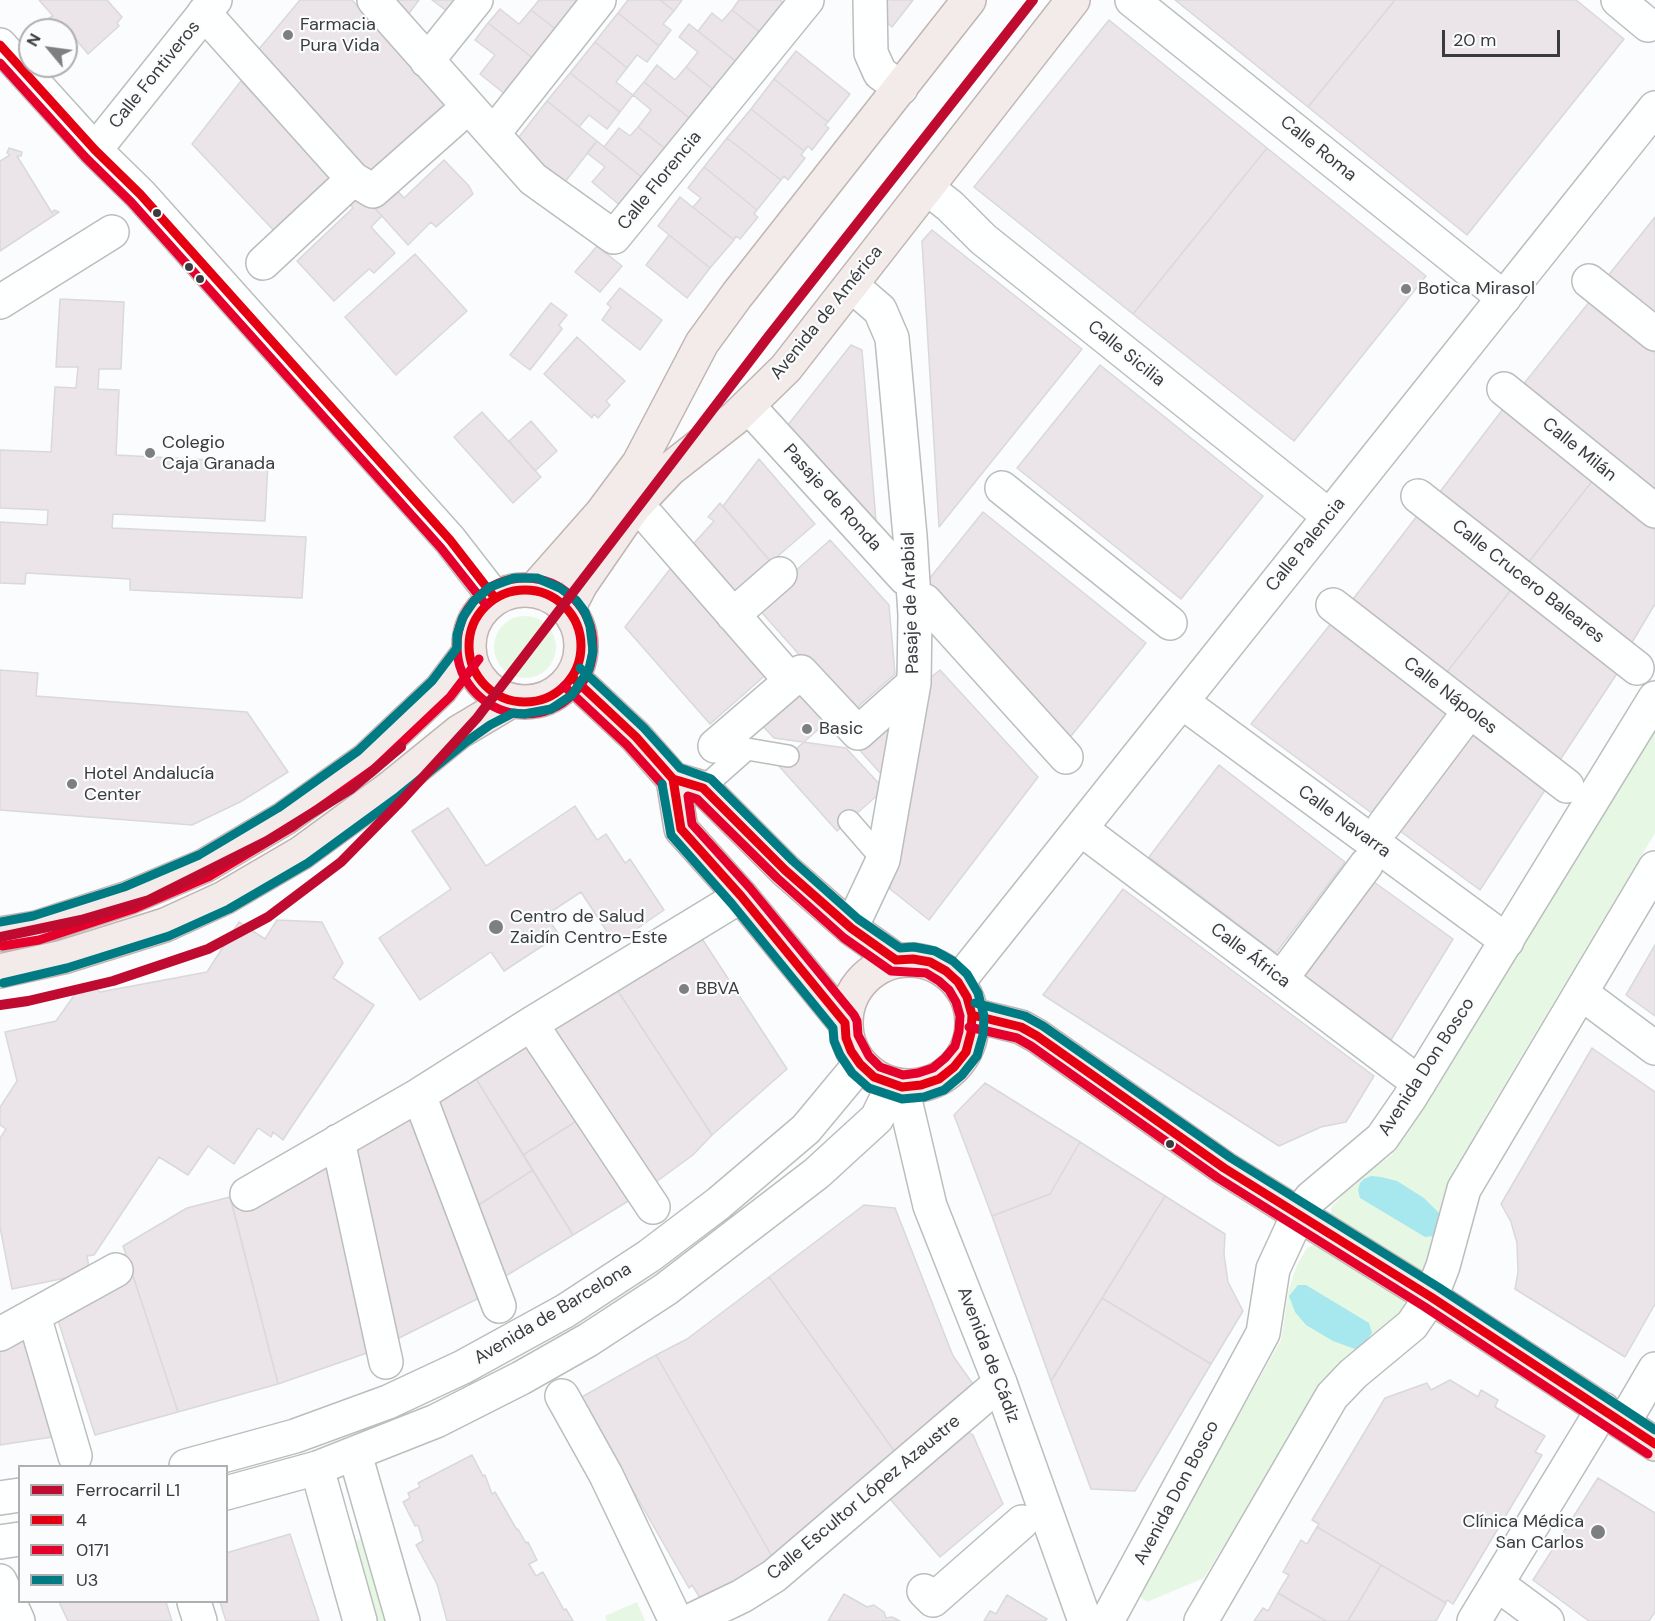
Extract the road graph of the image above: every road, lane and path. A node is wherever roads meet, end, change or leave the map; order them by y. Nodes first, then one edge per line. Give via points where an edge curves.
1 (374, 0) edge
2 (476, 0) edge
3 (600, 0) edge
4 (807, 0) edge
5 (870, 0) edge
6 (969, 0) edge
7 (1073, 0) edge
8 (1132, 0) edge
9 (1618, 0) edge
10 (210, 6) edge
11 (1648, 25) dead end
12 (0, 45) edge
13 (427, 61) junction
14 (901, 88) junction
15 (468, 107) junction
16 (1655, 108) edge
17 (493, 134) junction
18 (95, 150) junction
19 (353, 179) junction
20 (927, 188) junction
21 (112, 232) dead end
22 (263, 263) dead end
23 (1588, 281) dead end
24 (851, 285) junction
25 (1504, 298) junction
26 (0, 302) edge
27 (1655, 334) edge
28 (1504, 389) dead end
29 (759, 418) dead end
30 (1002, 488) dead end
31 (1419, 496) dead end
32 (1655, 511) edge
33 (1329, 516) junction
34 (649, 518) dead end
35 (780, 574) dead end
36 (534, 590) junction
37 (495, 598) junction
38 (1333, 605) dead end
39 (568, 609) junction
40 (733, 615) junction
41 (1170, 623) dead end
42 (469, 652) junction
43 (1637, 668) dead end
44 (572, 677) junction
45 (791, 681) junction
46 (914, 683) junction
47 (1655, 698) edge
48 (511, 701) junction
49 (1182, 702) junction
50 (1469, 712) junction
51 (715, 746) dead end
52 (788, 756) dead end
53 (1066, 757) dead end
54 (688, 783) junction
55 (1567, 786) dead end
56 (849, 821) dead end
57 (1384, 825) dead end
58 (1081, 829) junction
59 (883, 860) junction
60 (1366, 865) dead end
61 (1655, 868) edge
62 (741, 896) junction
63 (851, 928) junction
64 (0, 934) edge
65 (1507, 941) junction
66 (896, 960) junction
67 (1290, 967) dead end
68 (0, 971) edge
69 (958, 982) junction
70 (1581, 993) junction
71 (972, 1015) junction
72 (845, 1023) junction
73 (531, 1024) junction
74 (1655, 1048) edge
75 (860, 1064) junction
76 (1419, 1083) junction
77 (897, 1086) junction
78 (419, 1095) junction
79 (338, 1141) junction
80 (247, 1194) dead end
81 (653, 1207) dead end
82 (1298, 1215) junction
83 (116, 1270) dead end
84 (1431, 1297) junction
85 (499, 1306) dead end
86 (34, 1316) junction
87 (0, 1334) edge
88 (386, 1362) dead end
89 (1655, 1369) edge
90 (1000, 1383) junction
91 (562, 1396) dead end
92 (1613, 1415) junction
93 (1655, 1443) edge
94 (355, 1454) junction
95 (75, 1456) dead end
96 (193, 1465) edge
97 (317, 1468) junction
98 (228, 1492) edge
99 (18, 1495) edge
100 (0, 1498) edge
101 (1022, 1522) dead end
102 (18, 1539) edge
103 (0, 1542) edge
104 (0, 1581) edge
105 (1497, 1584) junction
106 (924, 1591) dead end
107 (194, 1603) edge
108 (682, 1619) edge
109 (18, 1621) edge
110 (200, 1621) edge
111 (360, 1621) edge
112 (403, 1621) edge
113 (1085, 1621) edge
114 (1107, 1621) edge
115 (1201, 1621) edge
116 (1474, 1621) edge
117 (1547, 1621) edge

1 - 13 street, Calle Florencia
2 - 13 street
3 - 17 street
4 - 17 street, Calle Florencia via 614,237 533,179
5 - 14 street via 871,53 880,73
6 - 14 main road
7 - 20 main road, Avenida de América
8 - 25 street, Calle Roma
9 - 11 street
10 - 18 street, Calle Fontiveros
10 - 19 street
12 - 18 street
13 - 15 street, Calle Florencia
14 - 36 main road via 737,295 702,343 639,463 601,514
15 - 17 street, Calle Florencia
15 - 19 street via 374,191
16 - 25 street, Calle Palencia
18 - 37 street via 140,194 444,534
19 - 22 street
20 - 24 main road, Avenida de América
20 - 33 street, Calle Sicilia via 983,239
21 - 26 street
23 - 27 street
24 - 39 main road, Avenida de América via 786,369 735,418 670,469 634,507
24 - 46 street, Pasaje de Arabial via 880,310 892,338 911,547
25 - 33 street, Calle Palencia
28 - 32 street, Calle Milán
29 - 53 street, Pasaje de Ronda
30 - 41 street
31 - 43 street, Calle Crucero Baleares
33 - 49 street, Calle Palencia
34 - 40 street
35 - 40 street
36 - 37 main road via 516,590
36 - 39 main road via 553,597
37 - 42 main road via 473,623
38 - 50 street, Calle Nápoles
39 - 44 main road via 581,640
40 - 45 street
42 - 48 main road via 482,683
42 - 64 main road via 441,689 366,760 265,830 204,866 128,898 36,928
44 - 48 main road via 544,699
44 - 54 main road
45 - 46 street via 801,672 858,734
45 - 51 street
46 - 59 street, Pasaje de Arabial
47 - 65 street, Avenida Don Bosco
48 - 68 main road via 459,732 301,853 224,898 165,925 63,957
49 - 58 street, Calle Palencia
49 - 65 street, Calle Navarra
50 - 55 street, Calle Nápoles
50 - 57 street
52 - 54 lane via 747,749
54 - 62 main road via 681,829
54 - 63 main road
56 - 59 lane
58 - 69 street, Calle Palencia
58 - 76 street, Calle África
59 - 63 street, Pasaje de Arabial
60 - 67 street
61 - 70 street
62 - 72 main road
62 - 73 street
63 - 66 main road
65 - 76 street, Avenida Don Bosco
66 - 69 main road via 930,962
66 - 72 main road via 876,968 859,982 849,1001
69 - 71 main road
70 - 74 street
70 - 84 street via 1464,1189
71 - 77 main road via 966,1052 954,1067 939,1079 921,1085
71 - 82 main road via 1021,1027 1037,1036 1224,1168
72 - 75 main road via 846,1038
73 - 78 street
73 - 81 street
75 - 77 main road via 874,1077
75 - 96 street, Avenida de Barcelona via 806,1129 719,1203 649,1256 565,1311 463,1367 388,1402 295,1436
76 - 82 street, Avenida Don Bosco via 1382,1138 1311,1198
77 - 90 street, Avenida de Cádiz via 930,1206
77 - 94 street, Avenida de Barcelona via 877,1118 826,1165 666,1289 521,1378 436,1421
78 - 79 street
78 - 85 street, Avenida de Barcelona
79 - 80 street
79 - 88 street
82 - 84 main road
82 - 114 street, Avenida Don Bosco via 1274,1269 1263,1333
83 - 86 street
84 - 92 main road
84 - 115 street via 1412,1325 1332,1396
86 - 87 street
86 - 95 street
89 - 92 street
90 - 108 street, Calle Escultor López Azaustre via 774,1576 742,1596
90 - 113 street, Avenida de Cádiz
91 - 108 street
92 - 93 main road
92 - 105 street
94 - 97 street, Avenida de Barcelona
94 - 112 street
97 - 98 street, Avenida de Barcelona
97 - 111 street
99 - 100 street
101 - 106 street via 933,1600
102 - 103 street
104 - 109 street
105 - 116 street
105 - 117 street
107 - 110 street

